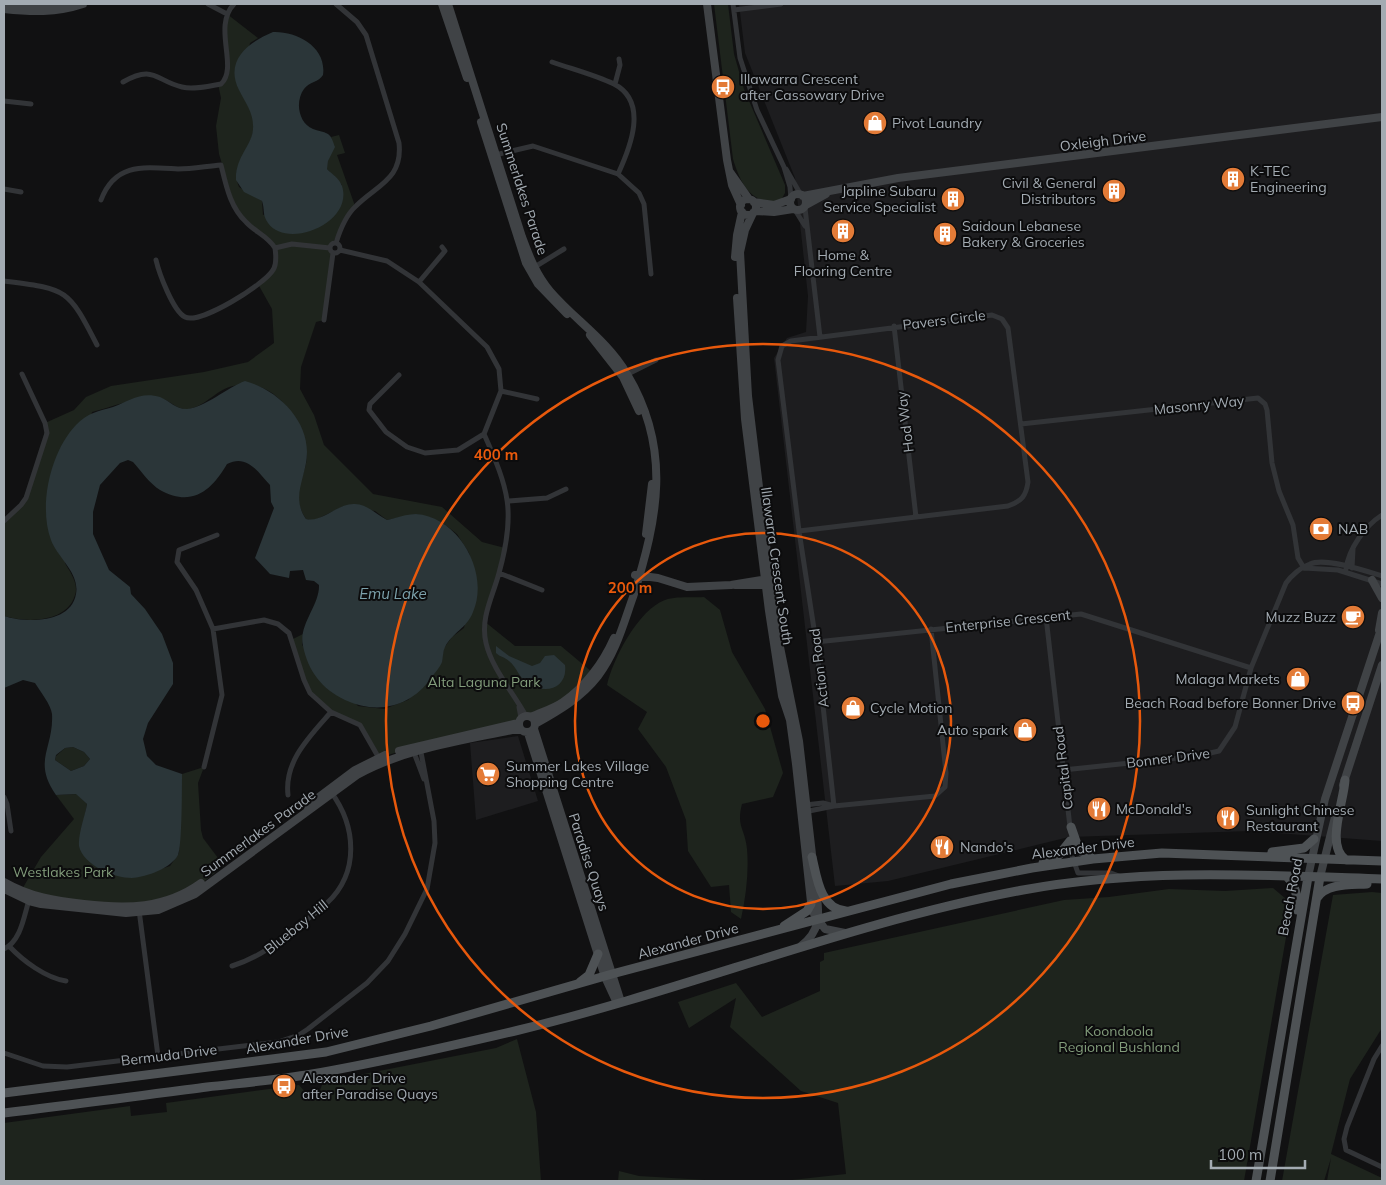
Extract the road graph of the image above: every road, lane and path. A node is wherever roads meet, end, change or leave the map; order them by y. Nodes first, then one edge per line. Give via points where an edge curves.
1 (4, 4) edge
2 (63, 4) edge
3 (83, 4) edge
4 (208, 4) edge
5 (234, 4) edge
6 (336, 4) edge
7 (444, 4) edge
8 (707, 4) edge
9 (781, 4) edge
10 (733, 7) edge
11 (4, 9) edge
12 (227, 14) junction
13 (619, 59) dead end
14 (552, 62) dead end
15 (123, 82) dead end
16 (615, 84) junction
17 (4, 101) edge
18 (31, 104) dead end
19 (1382, 117) edge
20 (494, 155) junction
21 (784, 167) junction
22 (730, 172) junction
23 (618, 174) junction
24 (4, 189) edge
25 (21, 192) dead end
26 (828, 193) junction
27 (802, 196) junction
28 (791, 199) junction
29 (101, 200) dead end
30 (753, 206) junction
31 (805, 206) junction
32 (741, 208) junction
33 (794, 209) junction
34 (806, 229) junction
35 (336, 244) junction
36 (442, 247) dead end
37 (275, 248) junction
38 (564, 249) dead end
39 (340, 250) junction
40 (332, 251) junction
41 (156, 260) dead end
42 (532, 269) junction
43 (652, 274) dead end
44 (4, 281) edge
45 (419, 282) junction
46 (324, 320) dead end
47 (894, 326) junction
48 (820, 337) junction
49 (97, 345) dead end
50 (656, 360) dead end
51 (22, 374) dead end
52 (399, 375) dead end
53 (625, 376) junction
54 (501, 391) junction
55 (537, 399) dead end
56 (1021, 424) junction
57 (484, 434) junction
58 (566, 489) dead end
59 (509, 501) junction
60 (1382, 515) edge
61 (916, 517) junction
62 (4, 521) edge
63 (799, 530) junction
64 (217, 535) dead end
65 (1304, 568) junction
66 (1348, 569) junction
67 (638, 571) junction
68 (499, 574) junction
69 (1382, 576) edge
70 (1372, 580) junction
71 (768, 582) junction
72 (1382, 584) edge
73 (542, 590) dead end
74 (1382, 598) edge
75 (1382, 613) edge
76 (1046, 617) junction
77 (1382, 626) edge
78 (213, 629) junction
79 (931, 629) junction
80 (1378, 639) junction
81 (816, 642) junction
82 (1382, 665) edge
83 (1251, 668) junction
84 (1368, 708) junction
85 (331, 712) junction
86 (527, 724) junction
87 (1346, 738) junction
88 (416, 748) junction
89 (380, 760) junction
90 (204, 767) dead end
91 (1063, 770) junction
92 (1344, 780) junction
93 (549, 790) junction
94 (331, 792) junction
95 (288, 795) dead end
96 (4, 797) edge
97 (834, 806) junction
98 (805, 809) junction
99 (1070, 827) junction
100 (10, 831) dead end
101 (1314, 840) junction
102 (1070, 841) junction
103 (1232, 854) junction
104 (812, 857) junction
105 (1311, 858) junction
106 (1324, 858) junction
107 (1093, 859) junction
108 (1346, 860) junction
109 (1382, 861) edge
110 (1073, 862) junction
111 (1032, 868) junction
112 (1286, 876) junction
113 (1121, 877) junction
114 (1308, 877) junction
115 (1320, 877) junction
116 (1382, 881) edge
117 (4, 882) edge
118 (4, 889) edge
119 (30, 898) junction
120 (1317, 899) junction
121 (812, 904) junction
122 (139, 910) junction
123 (854, 911) junction
124 (819, 921) junction
125 (771, 933) junction
126 (847, 934) junction
127 (7, 947) edge
128 (797, 949) junction
129 (598, 954) junction
130 (1293, 957) junction
131 (232, 966) dead end
132 (609, 976) junction
133 (66, 981) dead end
134 (576, 985) junction
135 (619, 1002) junction
136 (1382, 1046) edge
137 (4, 1053) edge
138 (158, 1056) junction
139 (4, 1094) edge
140 (4, 1113) edge
141 (1382, 1167) edge
142 (1256, 1181) edge
143 (1270, 1181) edge

1 - 2 street
3 - 11 street via 37,12
4 - 12 street
5 - 12 street
6 - 35 street via 357,22 366,35 400,155 388,181 355,206 347,217
7 - 20 street, Summerlakes Parade
8 - 22 street
9 - 10 street
10 - 21 street via 740,58 757,110
12 - 15 street via 224,32 227,67 226,78 221,84 183,88 148,74
13 - 16 street
14 - 16 street
16 - 23 street via 627,94 634,129
17 - 18 street
19 - 26 street, Oxleigh Drive via 898,178 853,185
20 - 23 street via 533,146
20 - 42 street, Summerlakes Parade
21 - 27 street via 792,175
21 - 28 street
22 - 30 street
22 - 32 street
23 - 43 street via 639,193 644,204
24 - 25 street
26 - 27 street, Oxleigh Drive
26 - 31 street, Oxleigh Drive
27 - 28 street
27 - 31 street
28 - 30 street via 774,205
28 - 33 street
29 - 37 street via 110,180 126,171 221,165 236,211
30 - 32 street via 745,200
30 - 32 street via 746,215
30 - 33 street via 774,212
30 - 71 street, Illawarra Crescent South via 742,239 740,261 748,396
31 - 33 street via 800,210
31 - 34 street
32 - 71 street, Illawarra Crescent South via 735,262 744,410
33 - 34 street
34 - 48 street
35 - 39 street
35 - 40 street via 332,244
36 - 45 street via 445,250
37 - 40 street via 292,244
37 - 41 street via 275,264 268,277 222,308 194,319 188,319 179,312 160,276
38 - 42 street
39 - 40 street
39 - 45 street via 387,261
40 - 46 street
42 - 53 street, Summerlakes Parade via 606,345
44 - 49 street via 50,288 68,297 81,313
45 - 54 street via 487,347 499,369
47 - 48 street, Pavers Circle
47 - 56 street, Pavers Circle via 992,314 1002,319 1008,328
47 - 61 street, Hod Way
48 - 63 street, Pavers Circle via 791,341 782,346 778,360
50 - 53 street
51 - 62 street via 47,433 26,498
52 - 57 street via 370,404 369,410 386,432 407,447 425,453 458,450
53 - 67 street, Summerlakes Parade via 640,400 650,428 657,468 654,522
54 - 55 street
54 - 57 street
56 - 61 street, Pavers Circle via 1028,482 1020,502
56 - 65 street, Masonry Way via 1258,398 1267,410 1272,463 1293,525 1298,558
57 - 59 street, Paradise Quays
58 - 59 street via 547,498
59 - 68 street, Paradise Quays via 508,538
60 - 66 street via 1366,528 1354,549
61 - 63 street, Pavers Circle
63 - 81 street, Action Road
64 - 78 street via 179,550 176,555
65 - 66 street via 1310,563
65 - 83 street, Bonner Drive via 1286,583
66 - 69 street
66 - 70 street
67 - 71 street via 687,587
67 - 86 street, Summerlakes Parade via 616,633 600,663 572,694
68 - 73 street
68 - 86 street, Paradise Quays via 484,621 486,643
70 - 72 street
70 - 74 street
71 - 98 street, Illawarra Crescent South via 782,696 790,720
75 - 80 street
76 - 79 street, Enterprise Crescent
76 - 83 street, Enterprise Crescent via 1081,614
76 - 91 street, Capital Road
77 - 80 street, Beach Road
78 - 85 street via 264,620 278,624 288,633 310,693
78 - 90 street via 222,695
79 - 81 street, Enterprise Crescent
79 - 97 street via 946,773 944,788 935,796
80 - 87 street, Beach Road
81 - 97 street, Action Road
82 - 84 street, Beach Road
83 - 91 street, Bonner Drive via 1235,727 1219,751
84 - 87 street via 1358,715 1351,734
84 - 92 street, Beach Road
85 - 89 street via 360,725
85 - 95 street via 304,742 290,768 286,782
86 - 88 street, Summerlakes Parade
86 - 93 street, Paradise Quays
87 - 101 street, Beach Road
88 - 89 street, Summerlakes Parade
88 - 138 street, Bermuda Drive via 432,805 435,843 427,889 388,961 367,983 308,1029 290,1038
89 - 94 street, Summerlakes Parade via 355,770
91 - 99 street, Capital Road
92 - 106 street, Beach Road
92 - 108 main road via 1335,843 1337,852
93 - 129 street, Paradise Quays
93 - 132 street, Paradise Quays
94 - 122 street, Summerlakes Parade via 190,891
94 - 131 street, Bluebay Hill via 347,821 352,841 349,869 341,886 328,903 271,949 259,957
96 - 100 street via 8,804
97 - 98 street via 823,803
98 - 104 street, Illawarra Crescent South
98 - 121 street, Illawarra Crescent South
99 - 102 street, Capital Road
99 - 107 main road via 1079,850
101 - 103 main road via 1308,846 1290,851
101 - 105 street, Beach Road
102 - 110 street, Capital Road
102 - 111 main road via 1055,858
103 - 105 main road, Alexander Drive
103 - 107 main road, Alexander Drive via 1162,854
104 - 123 main road via 821,892 827,902 838,910
104 - 124 street, Illawarra Crescent South
105 - 106 main road, Alexander Drive
105 - 114 street, Beach Road
106 - 108 main road, Alexander Drive
106 - 115 street, Beach Road
107 - 110 main road, Alexander Drive
108 - 109 main road, Alexander Drive
110 - 111 main road, Alexander Drive
110 - 113 street via 1081,875 1111,873
111 - 123 main road, Alexander Drive via 951,884
112 - 113 main road via 1165,874
112 - 114 main road
112 - 130 main road via 1294,883 1297,896 1291,943
113 - 126 main road via 1022,890
114 - 115 main road
114 - 130 main road, Beach Road
115 - 116 main road
115 - 120 main road, Beach Road
116 - 120 main road via 1330,888
117 - 119 street, Summerlakes Parade
118 - 119 street, Summerlakes Parade
119 - 122 street, Summerlakes Parade
119 - 127 street via 20,928
120 - 143 main road, Beach Road
121 - 124 street, Illawarra Crescent South via 812,911
121 - 125 main road via 807,911
122 - 138 street
123 - 124 main road, Alexander Drive
124 - 125 main road, Alexander Drive
124 - 126 street via 827,930
124 - 128 street via 814,933
125 - 132 main road, Alexander Drive
126 - 128 main road
127 - 133 street via 51,977
128 - 135 main road
129 - 132 street, Paradise Quays
129 - 134 main road via 589,975
130 - 142 main road, Beach Road
132 - 134 main road, Alexander Drive
132 - 135 street, Paradise Quays
134 - 139 main road, Alexander Drive via 326,1052
135 - 140 main road via 505,1033 310,1074
136 - 141 street via 1344,1139 1346,1150
137 - 138 street, Bermuda Drive via 56,1068

